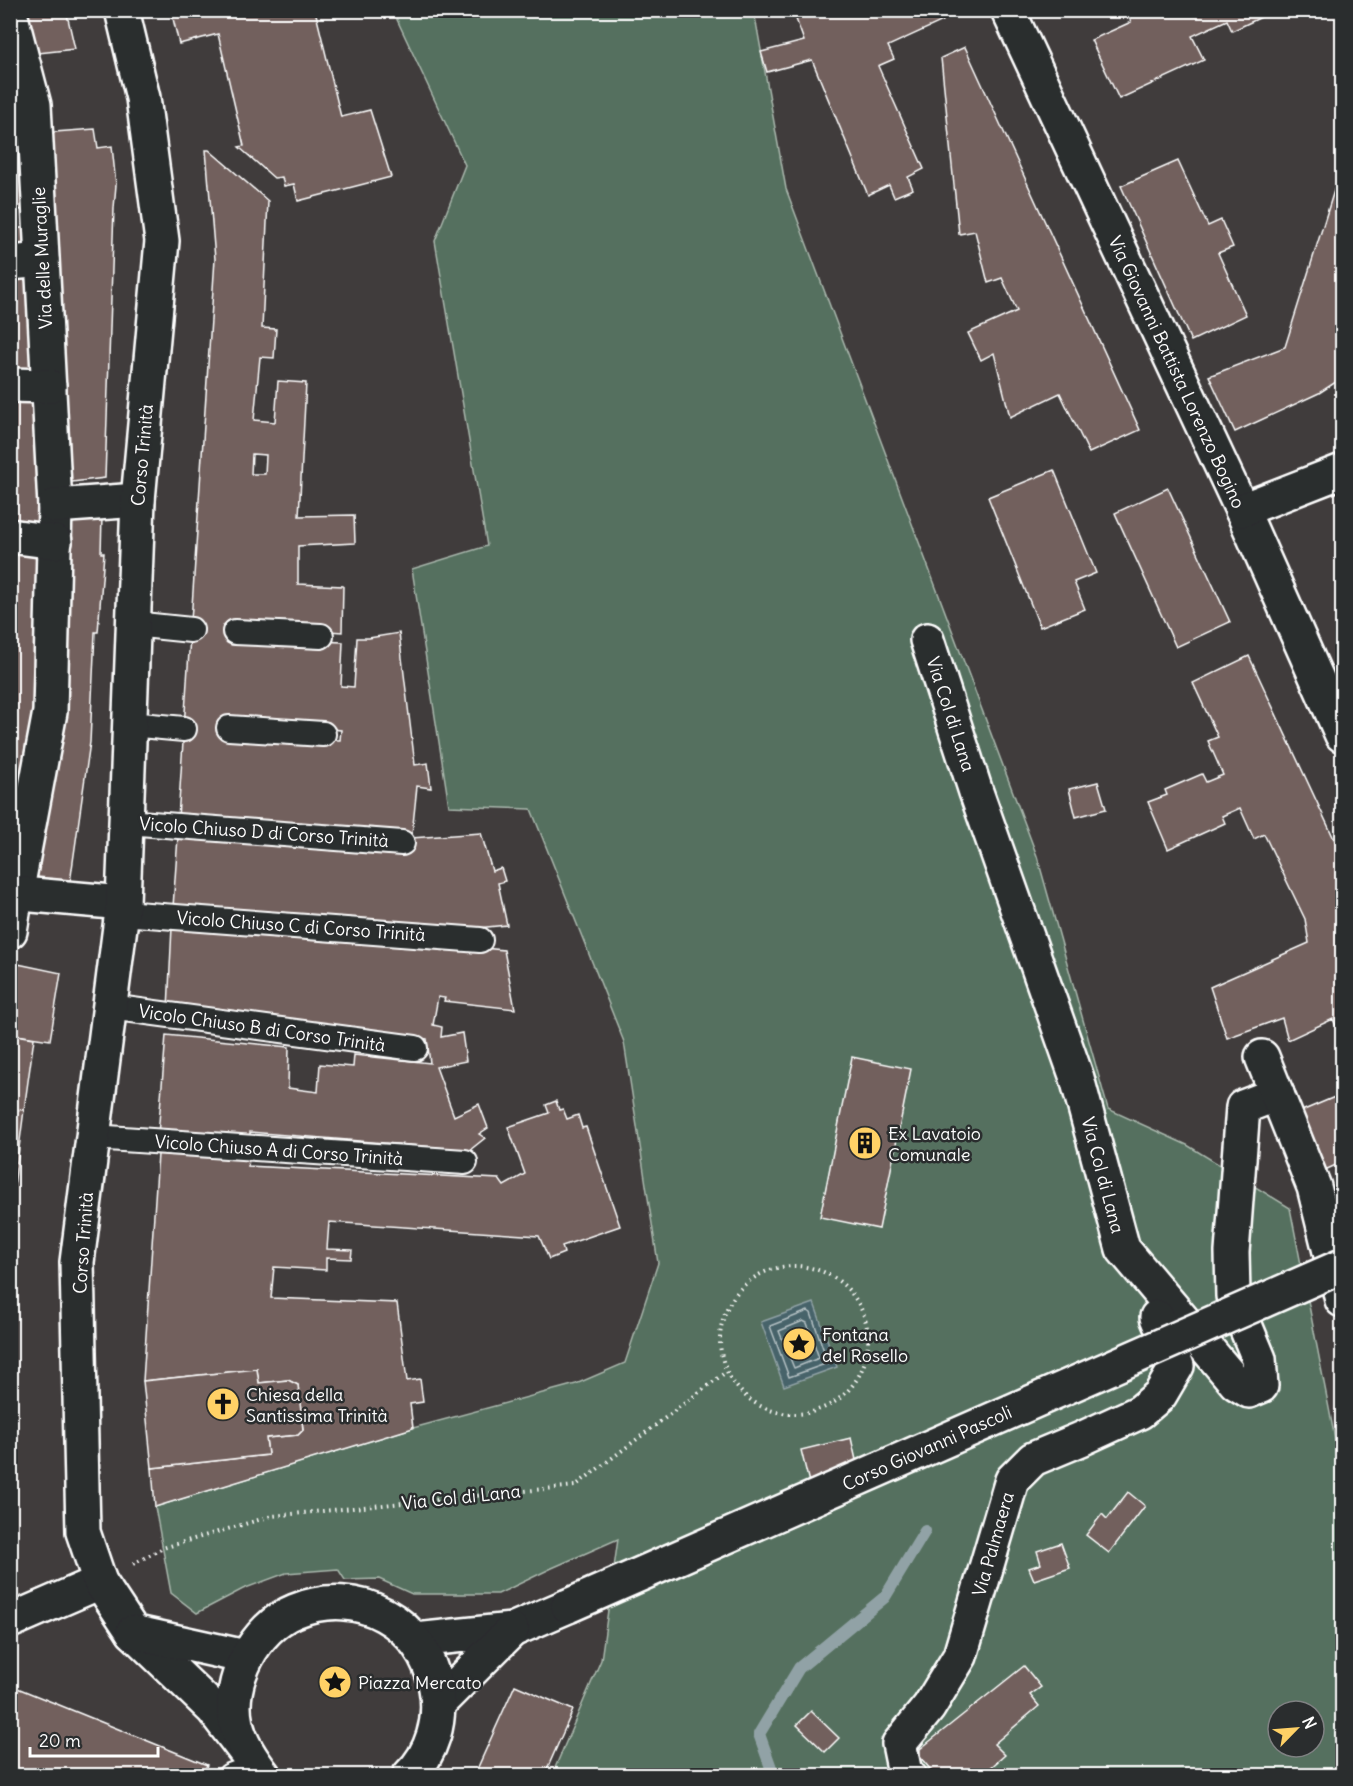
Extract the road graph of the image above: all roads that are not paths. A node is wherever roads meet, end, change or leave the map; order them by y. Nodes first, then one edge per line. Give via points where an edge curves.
1 (122, 10) edge
2 (1008, 10) edge
3 (10, 13) edge
4 (22, 105) edge
5 (26, 261) edge
6 (10, 385) edge
7 (49, 386) junction
8 (1342, 471) edge
9 (138, 500) junction
10 (55, 506) junction
11 (1242, 510) junction
12 (10, 536) edge
13 (55, 542) junction
14 (133, 624) junction
15 (191, 630) dead end
16 (235, 632) dead end
17 (321, 636) dead end
18 (927, 640) dead end
19 (129, 724) junction
20 (229, 728) dead end
21 (184, 729) dead end
22 (323, 734) dead end
23 (1342, 735) edge
24 (126, 822) junction
25 (402, 843) dead end
26 (13, 893) edge
27 (122, 908) junction
28 (10, 931) edge
29 (480, 940) dead end
30 (110, 1007) junction
31 (415, 1048) dead end
32 (1262, 1057) dead end
33 (1277, 1094) junction
34 (93, 1137) junction
35 (465, 1162) dead end
36 (1123, 1249) junction
37 (1342, 1266) edge
38 (1342, 1300) edge
39 (100, 1582) junction
40 (10, 1622) edge
41 (513, 1630) junction
42 (133, 1632) junction
43 (416, 1640) junction
44 (246, 1657) junction
45 (439, 1703) junction
46 (250, 1768) edge
47 (409, 1776) edge
48 (909, 1776) edge

1 - 9 street, Corso Trinità via 144,99 162,241
2 - 11 street, Via Giovanni Battista Lorenzo Bogino
3 - 4 street, Via delle Muraglie
4 - 5 street, Via delle Muraglie
5 - 7 street, Via delle Muraglie
6 - 7 street
7 - 10 street, Via delle Muraglie
8 - 11 street
9 - 10 street
9 - 14 street, Corso Trinità
10 - 13 street, Via delle Muraglie
11 - 23 street, Via Giovanni Battista Lorenzo Bogino
12 - 13 street
13 - 26 street, Via delle Muraglie via 50,712
14 - 15 lane
14 - 19 street, Corso Trinità
16 - 17 lane
18 - 36 street, Via Col di Lana via 1077,1078
19 - 21 lane
19 - 24 street, Corso Trinità
20 - 22 lane
24 - 25 lane, Vicolo Chiuso D di Corso Trinità
24 - 27 street, Corso Trinità
26 - 27 street
26 - 28 street, Via delle Muraglie
27 - 29 lane, Vicolo Chiuso C di Corso Trinità
27 - 30 street, Corso Trinità
30 - 31 lane, Vicolo Chiuso B di Corso Trinità
30 - 34 street, Corso Trinità
32 - 33 street
33 - 36 street, Via Col di Lana via 1243,1107 1232,1252 1233,1296 1258,1359 1261,1386 1249,1391 1236,1383
33 - 38 street via 1314,1187
34 - 35 lane, Vicolo Chiuso A di Corso Trinità
34 - 39 street, Corso Trinità via 77,1262 83,1532
36 - 48 street, Via Palmaera via 1177,1366 1160,1395 1140,1412 1033,1459 1012,1480 960,1656 929,1707 899,1744
37 - 41 street, Corso Giovanni Pascoli, bridge
39 - 40 street
39 - 42 street
41 - 43 street, Corso Giovanni Pascoli
41 - 45 street, Corso Giovanni Pascoli
42 - 44 street
42 - 46 street via 213,1708
43 - 44 street via 392,1618 360,1605 327,1602 284,1617 266,1630
43 - 45 street via 433,1669
44 - 46 street via 236,1689 236,1723
45 - 47 street via 434,1737 419,1766

